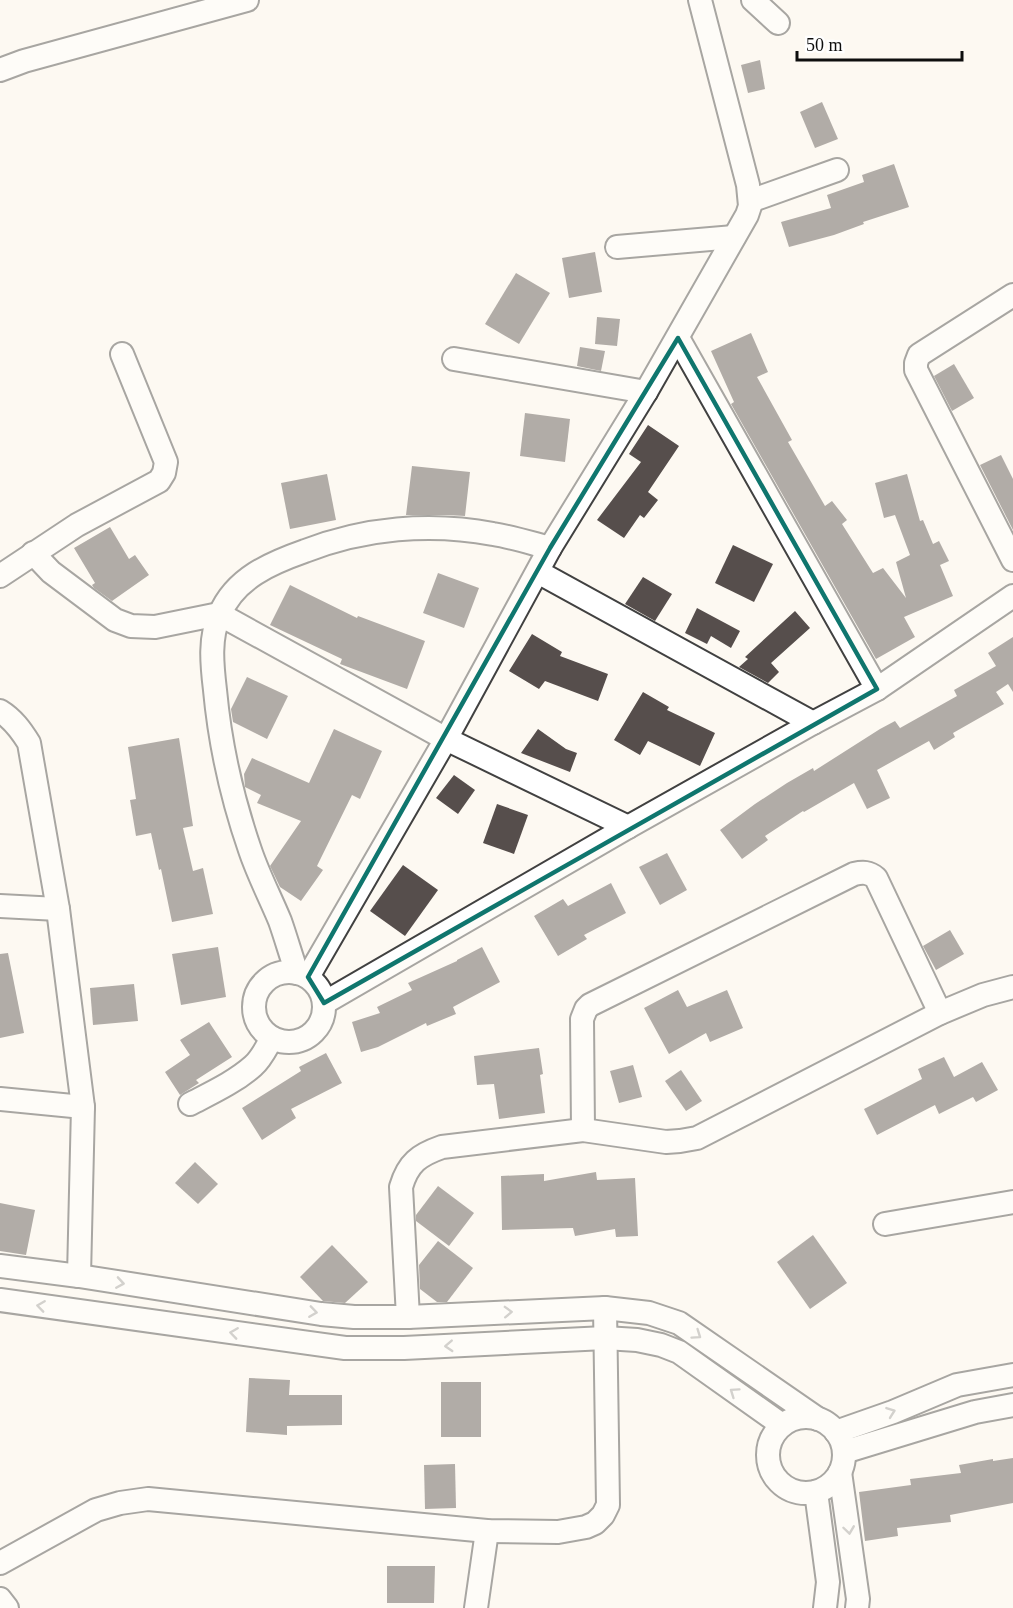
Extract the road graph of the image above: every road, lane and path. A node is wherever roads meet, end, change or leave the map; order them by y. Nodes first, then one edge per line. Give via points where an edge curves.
1 (247, 0) edge
2 (700, 0) edge
3 (753, 0) edge
4 (778, 23) dead end
5 (0, 70) edge
6 (837, 170) dead end
7 (750, 201) junction
8 (734, 237) junction
9 (617, 247) dead end
10 (1013, 295) edge
11 (678, 338) junction
12 (122, 354) dead end
13 (454, 359) dead end
14 (646, 392) junction
15 (550, 548) junction
16 (33, 553) junction
17 (1013, 560) edge
18 (538, 572) junction
19 (0, 574) edge
20 (1013, 596) edge
21 (219, 614) junction
22 (878, 689) junction
23 (0, 711) edge
24 (813, 723) junction
25 (446, 739) junction
26 (628, 827) junction
27 (0, 906) edge
28 (58, 909) junction
29 (302, 975) junction
30 (1013, 987) edge
31 (324, 1003) junction
32 (940, 1013) junction
33 (272, 1038) junction
34 (0, 1099) edge
35 (190, 1104) dead end
36 (83, 1107) junction
37 (583, 1130) junction
38 (1013, 1202) edge
39 (885, 1224) dead end
40 (0, 1266) edge
41 (79, 1276) junction
42 (0, 1300) edge
43 (605, 1308) junction
44 (408, 1317) junction
45 (605, 1338) junction
46 (1013, 1375) edge
47 (1013, 1405) edge
48 (782, 1425) junction
49 (834, 1444) junction
50 (816, 1492) junction
51 (487, 1531) junction
52 (0, 1563) edge
53 (0, 1599) edge
54 (7, 1608) edge
55 (476, 1608) edge
56 (825, 1608) edge
57 (857, 1608) edge

1 - 5 street
2 - 7 street
3 - 4 street
6 - 7 street
7 - 8 street
8 - 9 street
8 - 11 street
10 - 17 street via 919,355 916,370
11 - 14 street
11 - 22 street
12 - 16 street via 166,462 164,473 159,481
13 - 14 street
14 - 15 street
15 - 18 street
15 - 21 street via 452,529 358,534 275,562 247,579
16 - 19 street
16 - 21 street via 51,572 115,620 131,626 155,627
18 - 24 street
18 - 25 street
20 - 22 street
21 - 25 street
21 - 29 street via 212,662 225,756 250,850
22 - 24 street
23 - 28 street via 11,717 29,743
24 - 26 street
25 - 26 street
25 - 29 street
26 - 31 street
27 - 28 street
28 - 36 street
29 - 31 street via 316,984
29 - 33 street via 275,975 258,990 254,1011 257,1022
30 - 32 street
31 - 33 street via 324,1014 313,1033 294,1042
32 - 37 street via 697,1138 666,1142
32 - 37 street via 876,878 864,872 854,874 590,1005 582,1019
33 - 35 street via 253,1066
34 - 36 street
36 - 41 street
37 - 44 street via 442,1147 411,1164 401,1187
38 - 39 street
40 - 41 street
41 -> 44 street via 321,1314
45 -> 42 street via 345,1348
44 -> 43 street
43 - 45 street
43 -> 49 street via 649,1313 679,1323
48 -> 45 street via 679,1352 661,1345
45 - 51 street via 608,1505 603,1515 595,1523 558,1533
49 -> 46 street via 893,1412 957,1385
47 - 49 street
48 - 49 street via 805,1417
48 - 50 street via 770,1442 768,1463 772,1473 795,1492
49 - 50 street via 834,1481
49 -> 57 street
50 - 56 street via 828,1582
51 - 52 street via 148,1499 96,1510
51 - 55 street
53 - 54 street

